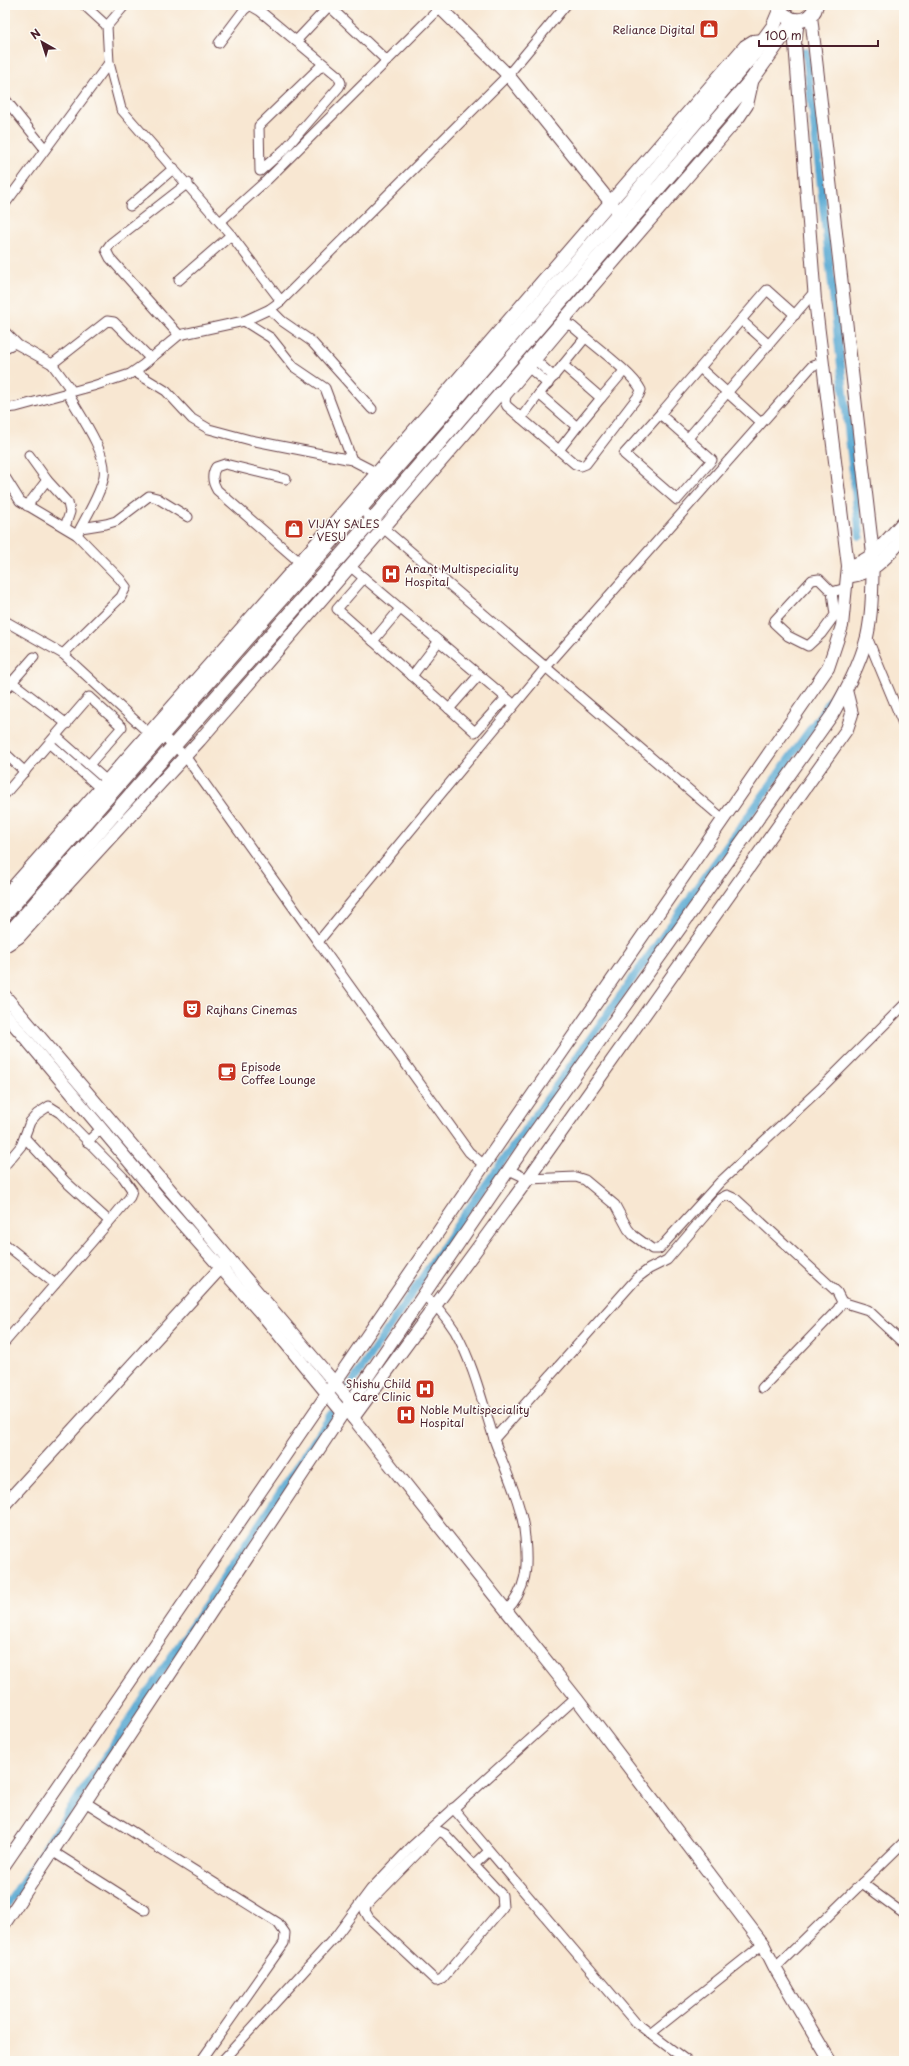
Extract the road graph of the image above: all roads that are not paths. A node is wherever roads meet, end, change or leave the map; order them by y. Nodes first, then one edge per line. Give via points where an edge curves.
1 (84, 5) edge
2 (125, 5) edge
3 (329, 5) edge
4 (566, 5) edge
5 (781, 6) edge
6 (439, 7) edge
7 (805, 15) edge
8 (107, 26) junction
9 (296, 41) junction
10 (218, 44) dead end
11 (387, 61) junction
12 (109, 63) junction
13 (323, 64) junction
14 (508, 75) junction
15 (753, 78) junction
16 (337, 90) junction
17 (5, 99) edge
18 (346, 101) junction
19 (45, 149) junction
20 (174, 168) junction
21 (188, 183) junction
22 (5, 204) edge
23 (130, 206) dead end
24 (614, 208) junction
25 (220, 222) junction
26 (628, 224) junction
27 (231, 235) junction
28 (179, 280) dead end
29 (815, 294) junction
30 (281, 301) junction
31 (270, 308) junction
32 (798, 313) junction
33 (741, 320) junction
34 (244, 321) junction
35 (5, 332) edge
36 (179, 335) junction
37 (585, 338) junction
38 (15, 343) junction
39 (769, 345) junction
40 (5, 348) edge
41 (150, 358) junction
42 (531, 363) junction
43 (822, 363) junction
44 (52, 364) junction
45 (564, 365) junction
46 (700, 368) junction
47 (624, 371) junction
48 (135, 372) junction
49 (554, 376) junction
50 (548, 384) junction
51 (70, 392) junction
52 (539, 394) junction
53 (730, 395) junction
54 (601, 398) junction
55 (5, 408) edge
56 (372, 409) dead end
57 (660, 414) junction
58 (520, 418) junction
59 (761, 423) junction
60 (577, 427) junction
61 (688, 438) junction
62 (559, 450) junction
63 (29, 455) dead end
64 (352, 460) junction
65 (382, 476) junction
66 (5, 477) edge
67 (286, 479) dead end
68 (47, 480) junction
69 (26, 506) junction
70 (361, 509) junction
71 (188, 517) dead end
72 (904, 521) edge
73 (378, 523) junction
74 (65, 527) junction
75 (79, 531) junction
76 (904, 538) edge
77 (873, 554) junction
78 (304, 566) junction
79 (351, 567) junction
80 (872, 569) junction
81 (847, 577) junction
82 (364, 578) junction
83 (832, 592) junction
84 (400, 609) junction
85 (5, 621) edge
86 (867, 637) junction
87 (373, 641) junction
88 (439, 641) junction
89 (64, 654) junction
90 (34, 657) dead end
91 (546, 668) junction
92 (479, 674) junction
93 (412, 676) junction
94 (12, 682) junction
95 (5, 690) edge
96 (846, 690) junction
97 (506, 698) junction
98 (515, 705) junction
99 (449, 709) junction
100 (67, 724) junction
101 (904, 726) edge
102 (56, 736) junction
103 (156, 736) junction
104 (50, 744) junction
105 (174, 746) junction
106 (5, 753) edge
107 (184, 756) junction
108 (89, 765) junction
109 (25, 772) junction
110 (103, 784) junction
111 (5, 794) edge
112 (723, 818) junction
113 (5, 896) edge
114 (5, 914) edge
115 (5, 938) edge
116 (318, 942) junction
117 (5, 946) edge
118 (5, 996) edge
119 (904, 1005) edge
120 (5, 1014) edge
121 (101, 1129) junction
122 (25, 1138) junction
123 (112, 1141) junction
124 (87, 1142) junction
125 (100, 1154) junction
126 (5, 1165) edge
127 (484, 1165) junction
128 (509, 1170) junction
129 (528, 1179) junction
130 (109, 1221) junction
131 (5, 1244) edge
132 (229, 1258) junction
133 (220, 1268) junction
134 (55, 1284) junction
135 (423, 1295) junction
136 (842, 1302) junction
137 (436, 1305) junction
138 (5, 1342) edge
139 (904, 1344) edge
140 (334, 1384) junction
141 (762, 1388) dead end
142 (327, 1394) junction
143 (348, 1411) junction
144 (494, 1439) junction
145 (5, 1504) edge
146 (506, 1611) junction
147 (576, 1698) junction
148 (85, 1802) junction
149 (453, 1808) junction
150 (904, 1842) edge
151 (52, 1851) junction
152 (489, 1851) junction
153 (406, 1859) junction
154 (5, 1864) edge
155 (474, 1865) junction
156 (862, 1883) junction
157 (145, 1910) dead end
158 (904, 1914) edge
159 (5, 1923) edge
160 (763, 1944) junction
161 (775, 1968) junction
162 (650, 2034) junction
163 (201, 2061) edge
164 (222, 2061) edge
165 (687, 2061) edge
166 (830, 2061) edge

1 - 8 street
2 - 8 street
3 - 9 street
3 - 11 street
4 - 14 street
5 - 7 main road via 786,16
5 - 24 main road via 773,27 764,40
6 - 11 street
6 - 14 street
7 - 15 main road
7 - 29 street via 795,43
7 - 77 street
8 - 12 street
9 - 10 street via 260,10 248,6
9 - 13 street
11 - 18 street
12 - 19 street
12 - 20 street via 121,109
13 - 16 street via 338,76 341,83
13 - 16 street via 259,126 260,171 284,149
14 - 24 street
14 - 30 street
15 - 26 main road
15 - 42 street via 746,104 739,116
16 - 18 street
17 - 19 street
18 - 25 street
19 - 22 street
20 - 21 street
20 - 23 street
21 - 25 street
21 - 36 street via 111,243 106,250 110,258
24 - 26 street
24 - 65 main road
25 - 27 street
26 - 73 main road
27 - 28 street
27 - 30 street
29 - 32 street
29 - 43 street
30 - 31 street
31 - 34 street
31 - 56 street via 282,321 311,341
32 - 33 street via 767,290
32 - 39 street
32 - 53 street
33 - 39 street
33 - 46 street
34 - 36 street
34 - 64 street via 270,338 294,367 325,388
35 - 38 street
36 - 41 street
37 - 42 street via 572,326 564,327
37 - 45 street
37 - 47 street
38 - 40 street
38 - 44 street
39 - 53 street
41 - 44 street via 114,322 107,321
41 - 48 street
42 - 49 street
42 - 50 street
42 - 58 street via 506,396 505,402
42 - 73 street
43 - 59 street via 812,366
43 - 81 street
44 - 51 street
45 - 49 street
45 - 54 street
46 - 53 street
46 - 57 street
47 - 54 street
47 - 62 street via 638,383 641,390 639,395 586,464 575,464
48 - 51 street
48 - 64 street via 166,391 196,422 209,429 250,440
49 - 50 street
50 - 52 street
51 - 55 street
51 - 75 street via 99,450 104,468 102,484
52 - 58 street
52 - 60 street
53 - 59 street
53 - 61 street
54 - 60 street
57 - 61 street
57 - 61 street via 624,454 677,500 712,460
58 - 62 street
59 - 91 street
60 - 62 street
63 - 68 street
64 - 65 street
65 - 70 main road
65 - 78 street
66 - 69 street via 16,497
67 - 78 street via 225,464 216,467 212,481 217,490
68 - 69 street
68 - 74 street via 65,498 70,508
69 - 74 street
70 - 73 street
70 - 78 main road
71 - 75 street via 157,498 149,496 116,521
72 - 77 street
73 - 79 street
73 - 91 street
73 - 105 main road
74 - 75 street
75 - 89 street via 126,587 121,596
76 - 80 street
77 - 80 street
77 - 81 street via 857,565
78 - 103 main road
79 - 82 street
79 - 107 street
80 - 81 street via 860,576
80 - 86 street
81 - 83 street
81 - 112 street via 842,626 828,668
82 - 84 street
82 - 87 street via 337,609
83 - 83 street via 818,578 812,580 774,623 788,636 808,646 835,615
84 - 87 street
84 - 88 street
85 - 89 street
86 - 96 street
86 - 101 street
87 - 93 street
88 - 92 street
88 - 93 street
89 - 103 street
90 - 94 street
91 - 98 street
91 - 112 street
92 - 97 street
92 - 99 street
93 - 99 street
94 - 95 street
94 - 100 street
96 - 128 street via 832,715
96 - 129 street via 852,714 847,729
97 - 98 street
97 - 99 street via 475,732
98 - 116 street
100 - 102 street
100 - 108 street via 89,697 122,728
102 - 104 street
102 - 108 street
103 - 105 street
103 - 110 street
103 - 114 main road
104 - 109 street
104 - 110 street
105 - 107 street
105 - 115 main road
106 - 109 street
107 - 116 street
107 - 117 street via 20,937
108 - 110 street
109 - 111 street
110 - 113 street
112 - 127 street
116 - 127 street via 469,1152
118 - 132 street
119 - 129 street via 822,1087 720,1182 659,1249 652,1250 633,1235 625,1225 616,1205 585,1180 576,1177
120 - 121 street
121 - 123 street
121 - 124 street
122 - 124 street via 30,1122 49,1106 60,1113
122 - 126 street
122 - 130 street via 65,1182
123 - 125 street
123 - 133 street
124 - 125 street
125 - 130 street via 132,1190 130,1197
127 - 140 street
128 - 129 street
128 - 135 street
129 - 137 street
130 - 134 street
131 - 134 street
132 - 133 street
132 - 140 street
133 - 142 street via 266,1319
133 - 145 street
134 - 138 street
135 - 137 street
135 - 143 street
136 - 139 street via 868,1310
136 - 141 street
136 - 144 street via 837,1292 736,1199 723,1196 668,1260 649,1269 638,1278
137 - 143 street
137 - 144 street via 455,1332 472,1370
140 - 142 street
140 - 143 street
142 - 143 street
142 - 154 street
143 - 146 street
143 - 148 street
144 - 146 street via 521,1517 525,1537 524,1584 519,1597
146 - 147 street
147 - 149 street
147 - 160 street
148 - 151 street
148 - 163 street via 278,1923 285,1933 284,1943
149 - 152 street
149 - 153 street
150 - 156 street
151 - 157 street
151 - 159 street
152 - 155 street
152 - 162 street via 629,2015
153 - 155 street via 442,1831
153 - 155 street via 366,1906 365,1911 368,1918 436,1981 442,1979 503,1907 502,1896
153 - 164 street via 371,1889 336,1936
156 - 158 street
156 - 161 street
160 - 161 street
160 - 162 street
161 - 166 street
162 - 165 street

